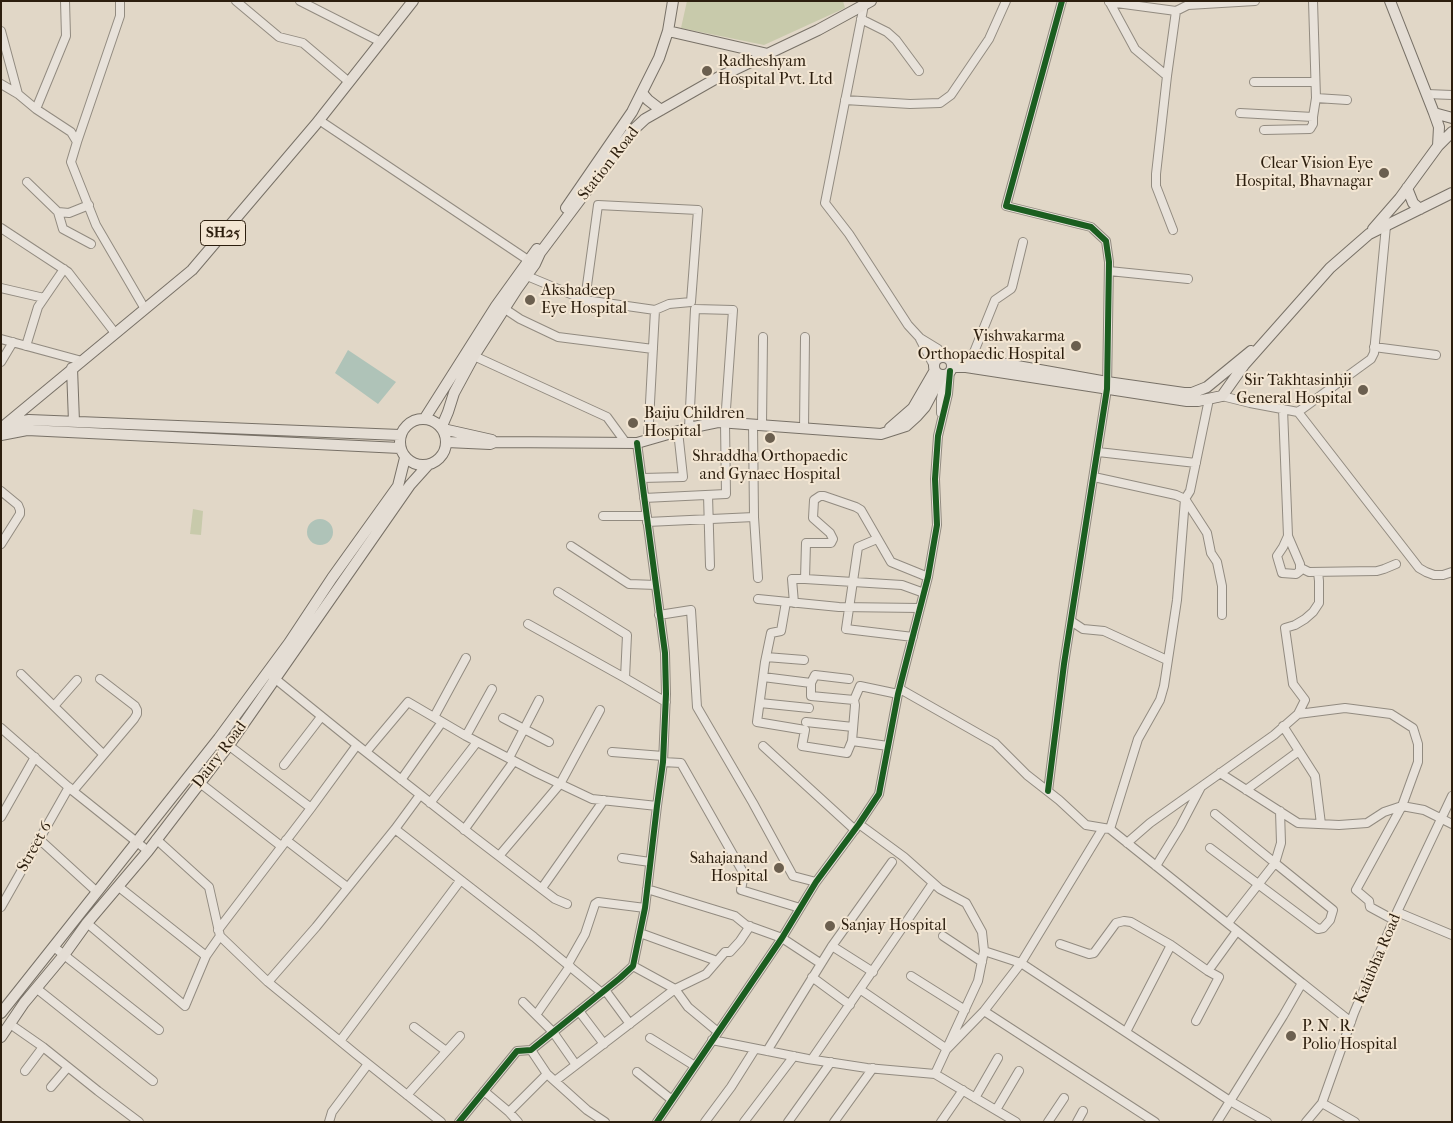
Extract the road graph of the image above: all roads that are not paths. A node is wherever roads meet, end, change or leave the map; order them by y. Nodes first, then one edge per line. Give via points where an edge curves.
1 (65, 1) edge
2 (120, 1) edge
3 (236, 1) edge
4 (413, 1) edge
5 (673, 1) edge
6 (1006, 1) edge
7 (1062, 1) edge
8 (1255, 1) edge
9 (1314, 1) edge
10 (1390, 1) edge
11 (304, 2) edge
12 (1109, 2) edge
13 (867, 3) edge
14 (1176, 12) junction
15 (862, 19) junction
16 (1, 31) edge
17 (668, 31) junction
18 (381, 42) junction
19 (768, 54) junction
20 (919, 71) dead end
21 (1167, 76) junction
22 (349, 82) junction
23 (1254, 82) dead end
24 (1315, 82) junction
25 (1, 84) edge
26 (642, 93) junction
27 (18, 94) junction
28 (1427, 94) junction
29 (1452, 95) edge
30 (1316, 98) junction
31 (845, 100) junction
32 (1347, 100) dead end
33 (36, 109) junction
34 (661, 110) junction
35 (1240, 113) dead end
36 (1434, 114) junction
37 (1313, 116) junction
38 (1452, 118) edge
39 (320, 120) junction
40 (1264, 130) dead end
41 (1452, 132) edge
42 (77, 142) junction
43 (1438, 146) junction
44 (27, 182) dead end
45 (1407, 188) junction
46 (1452, 193) edge
47 (88, 205) junction
48 (1420, 209) junction
49 (58, 212) junction
50 (1386, 226) junction
51 (1, 228) edge
52 (1173, 230) dead end
53 (1369, 234) junction
54 (1023, 242) dead end
55 (91, 244) dead end
56 (532, 262) junction
57 (64, 269) junction
58 (1109, 271) junction
59 (527, 276) junction
60 (1188, 279) dead end
61 (1, 288) edge
62 (44, 298) junction
63 (585, 300) junction
64 (145, 309) junction
65 (505, 309) junction
66 (655, 310) junction
67 (115, 333) junction
68 (1271, 335) junction
69 (763, 337) dead end
70 (805, 337) dead end
71 (920, 338) junction
72 (1, 339) edge
73 (13, 342) junction
74 (26, 346) junction
75 (1374, 347) junction
76 (653, 349) junction
77 (474, 356) junction
78 (1436, 356) dead end
79 (82, 361) junction
80 (1, 362) edge
81 (970, 362) junction
82 (72, 368) junction
83 (944, 368) junction
84 (1107, 386) junction
85 (1197, 392) junction
86 (1222, 396) junction
87 (1207, 399) junction
88 (1283, 409) junction
89 (1298, 412) junction
90 (424, 418) junction
91 (74, 422) junction
92 (725, 423) junction
93 (758, 425) junction
94 (442, 428) junction
95 (689, 428) junction
96 (3, 429) edge
97 (804, 429) junction
98 (678, 431) junction
99 (400, 435) junction
100 (447, 442) junction
101 (495, 442) junction
102 (637, 442) junction
103 (400, 448) junction
104 (1098, 452) junction
105 (406, 458) junction
106 (1196, 463) junction
107 (428, 465) junction
108 (1094, 476) junction
109 (642, 478) junction
110 (1, 491) edge
111 (708, 494) junction
112 (644, 498) junction
113 (1185, 499) junction
114 (603, 516) dead end
115 (754, 517) junction
116 (647, 519) junction
117 (708, 520) junction
118 (1288, 536) junction
119 (877, 539) junction
120 (1, 544) edge
121 (570, 546) dead end
122 (1396, 564) dead end
123 (710, 566) dead end
124 (1301, 568) junction
125 (1318, 572) junction
126 (1452, 572) edge
127 (928, 577) junction
128 (758, 578) dead end
129 (805, 579) junction
130 (853, 582) junction
131 (656, 585) junction
132 (558, 592) dead end
133 (924, 593) junction
134 (758, 599) dead end
135 (790, 602) junction
136 (848, 607) junction
137 (920, 608) junction
138 (660, 614) junction
139 (1222, 615) dead end
140 (1071, 621) junction
141 (528, 624) dead end
142 (913, 637) junction
143 (766, 657) junction
144 (466, 658) dead end
145 (804, 660) dead end
146 (1167, 660) junction
147 (267, 672) junction
148 (22, 674) dead end
149 (763, 677) junction
150 (625, 678) junction
151 (100, 679) dead end
152 (276, 679) junction
153 (849, 679) dead end
154 (77, 680) dead end
155 (811, 683) junction
156 (492, 689) dead end
157 (899, 692) junction
158 (811, 696) junction
159 (539, 700) dead end
160 (854, 700) junction
161 (666, 702) junction
162 (760, 703) junction
163 (54, 706) junction
164 (809, 708) junction
165 (600, 710) dead end
166 (1298, 714) junction
167 (321, 717) junction
168 (503, 718) dead end
169 (438, 719) junction
170 (805, 726) junction
171 (1283, 726) junction
172 (853, 727) junction
173 (1, 728) edge
174 (525, 730) junction
175 (466, 736) junction
176 (219, 738) junction
177 (852, 741) junction
178 (477, 742) junction
179 (549, 742) dead end
180 (229, 745) junction
181 (356, 745) junction
182 (763, 746) dead end
183 (888, 746) junction
184 (1299, 751) junction
185 (366, 752) junction
186 (612, 752) dead end
187 (103, 754) junction
188 (35, 757) junction
189 (663, 759) junction
190 (512, 760) junction
191 (284, 765) dead end
192 (1220, 773) junction
193 (401, 780) junction
194 (200, 784) junction
195 (560, 784) junction
196 (1202, 786) junction
197 (71, 789) junction
198 (1246, 790) junction
199 (1048, 791) junction
200 (420, 795) junction
201 (1452, 796) edge
202 (604, 800) junction
203 (430, 803) junction
204 (657, 806) junction
205 (1402, 806) junction
206 (311, 808) junction
207 (1280, 811) junction
208 (1215, 814) dead end
209 (1, 817) edge
210 (1441, 819) junction
211 (1320, 824) junction
212 (1452, 824) edge
213 (857, 827) junction
214 (1106, 828) junction
215 (395, 829) junction
216 (464, 830) junction
217 (39, 839) junction
218 (156, 839) junction
219 (137, 843) junction
220 (284, 843) junction
221 (1127, 843) junction
222 (1210, 848) dead end
223 (148, 851) junction
224 (499, 856) junction
225 (622, 858) dead end
226 (650, 862) junction
227 (892, 862) dead end
228 (1275, 863) junction
229 (1156, 866) junction
230 (460, 881) junction
231 (816, 882) junction
232 (933, 883) junction
233 (1259, 885) junction
234 (119, 887) junction
235 (347, 887) junction
236 (542, 888) junction
237 (647, 889) junction
238 (97, 892) junction
239 (566, 904) dead end
240 (1, 907) edge
241 (644, 908) junction
242 (800, 908) junction
243 (1397, 912) junction
244 (1394, 920) junction
245 (87, 923) junction
246 (1228, 923) junction
247 (750, 926) junction
248 (1237, 931) junction
249 (640, 932) junction
250 (219, 933) junction
251 (1452, 935) edge
252 (943, 936) dead end
253 (782, 938) junction
254 (1060, 944) dead end
255 (1170, 945) junction
256 (832, 946) junction
257 (54, 948) junction
258 (984, 951) junction
259 (64, 954) junction
260 (206, 956) junction
261 (718, 961) junction
262 (982, 962) junction
263 (820, 963) junction
264 (1021, 963) junction
265 (569, 965) junction
266 (633, 966) junction
267 (1208, 970) junction
268 (873, 972) junction
269 (911, 976) dead end
270 (812, 977) junction
271 (268, 982) junction
272 (1302, 983) junction
273 (36, 988) junction
274 (675, 990) junction
275 (861, 990) junction
276 (604, 991) junction
277 (523, 1002) dead end
278 (850, 1005) junction
279 (965, 1010) junction
280 (984, 1010) junction
281 (579, 1011) junction
282 (1, 1013) edge
283 (536, 1015) junction
284 (1196, 1021) dead end
285 (1351, 1022) junction
286 (10, 1024) junction
287 (630, 1024) junction
288 (414, 1027) dead end
289 (159, 1030) dead end
290 (553, 1032) junction
291 (718, 1032) junction
292 (1126, 1032) junction
293 (460, 1036) dead end
294 (1, 1037) edge
295 (650, 1038) dead end
296 (712, 1040) junction
297 (340, 1041) junction
298 (604, 1044) junction
299 (43, 1047) junction
300 (755, 1048) junction
301 (948, 1049) junction
302 (531, 1050) junction
303 (446, 1051) junction
304 (767, 1051) junction
305 (794, 1056) junction
306 (998, 1058) dead end
307 (812, 1059) junction
308 (831, 1062) junction
309 (368, 1064) junction
310 (576, 1065) junction
311 (695, 1066) junction
312 (68, 1067) junction
313 (873, 1068) junction
314 (25, 1071) dead end
315 (1019, 1071) dead end
316 (637, 1072) dead end
317 (547, 1074) junction
318 (935, 1074) junction
319 (153, 1081) dead end
320 (555, 1081) junction
321 (52, 1087) dead end
322 (484, 1090) junction
323 (962, 1090) junction
324 (408, 1095) junction
325 (975, 1098) junction
326 (1064, 1098) dead end
327 (672, 1100) junction
328 (1230, 1101) junction
329 (1322, 1103) junction
330 (996, 1110) junction
331 (1083, 1111) dead end
332 (509, 1112) junction
333 (139, 1122) edge
334 (329, 1122) edge
335 (441, 1122) edge
336 (459, 1122) edge
337 (518, 1122) edge
338 (605, 1122) edge
339 (658, 1122) edge
340 (705, 1122) edge
341 (744, 1122) edge
342 (788, 1122) edge
343 (834, 1122) edge
344 (941, 1122) edge
345 (1016, 1122) edge
346 (1048, 1122) edge
347 (1077, 1122) edge
348 (1155, 1122) edge
349 (1217, 1122) edge
350 (1267, 1122) edge
351 (1306, 1122) edge
352 (1355, 1122) edge

1 - 33 street via 66,36
2 - 42 street via 120,16
3 - 22 street via 279,37 303,43
4 - 18 main road, SH25
5 - 17 main road
6 - 31 street via 989,39 951,95 940,103
7 - 58 street via 1006,206 1091,227 1106,241
8 - 14 street via 1188,4
9 - 24 street
10 - 28 main road
11 - 18 street
12 - 14 street
12 - 21 street via 1135,48
13 - 15 street
13 - 19 main road, Station Road
14 - 21 street
15 - 20 street via 896,40
15 - 31 street
16 - 27 street
17 - 19 main road
17 - 26 main road
18 - 22 main road, SH25
19 - 34 main road, Station Road
21 - 52 street via 1156,180
22 - 39 main road, SH25
23 - 24 street
24 - 30 street
25 - 27 street
26 - 34 main road
26 - 56 main road
27 - 33 street
28 - 29 street
28 - 36 main road
30 - 32 street
30 - 37 street
31 - 71 street via 825,203
33 - 42 street via 71,132
34 - 56 main road, Station Road via 631,132
35 - 37 street
36 - 38 main road
36 - 43 main road via 1439,127
37 - 40 street via 1310,129
39 - 56 street
39 - 64 main road, SH25 via 192,270
41 - 43 main road
42 - 47 street via 71,162
43 - 45 main road
44 - 49 street
45 - 48 main road via 1413,203
45 - 53 main road
46 - 48 main road
47 - 49 street via 69,213
47 - 64 street via 96,225
48 - 50 main road
49 - 55 street via 63,229
50 - 53 main road
50 - 75 street
51 - 57 street
53 - 68 main road via 1330,268
54 - 81 street via 1012,287 995,300
56 - 59 main road, Station Road
56 - 90 main road via 496,306
57 - 62 street
57 - 67 street
58 - 60 street
58 - 84 street
59 - 63 street
59 - 65 main road, Station Road
61 - 62 street
62 - 74 street
63 - 66 street
63 - 66 street via 598,205 698,210 691,302 669,304
64 - 67 main road, SH25
65 - 76 street via 558,337
65 - 77 main road, Station Road
66 - 76 street
67 - 79 main road, SH25
68 - 85 main road
68 - 86 main road
69 - 93 street
70 - 97 street
71 - 83 street
71 - 83 street via 938,349
72 - 73 street
73 - 74 street
73 - 80 street
74 - 79 street
75 - 78 street
75 - 89 street via 1371,359
76 - 102 street
77 - 94 main road, Station Road via 454,394
77 - 102 street via 607,417
79 - 82 main road, SH25
81 - 83 main road
81 - 84 main road via 1006,364
82 - 91 main road
82 - 96 main road, SH25
83 - 84 main road via 966,367
83 - 97 main road via 924,407 906,426 881,434
83 - 127 street via 948,394 938,436 936,525
84 - 85 main road
84 - 87 main road via 1187,401
84 - 104 street
85 - 87 main road
86 - 87 main road
86 - 88 street
87 - 106 street
88 - 89 street
88 - 118 street
89 - 126 street via 1419,568 1434,575
90 - 94 main road
90 - 99 main road via 409,423
91 - 96 main road via 29,420
91 - 99 main road
92 - 93 main road
92 - 95 main road
92 - 95 street via 733,310 695,309
92 - 111 street via 726,494
93 - 97 main road
93 - 115 street
94 - 100 main road
94 - 101 main road
95 - 98 main road
96 - 103 main road
98 - 102 main road
98 - 109 street via 683,477
99 - 103 main road
100 - 101 main road
100 - 107 main road via 441,457
101 - 102 main road
102 - 109 street
103 - 105 main road
104 - 106 street
104 - 108 street
105 - 107 main road via 412,463
105 - 147 main road, Dairy Road via 398,486
106 - 113 street
107 - 152 main road, Dairy Road via 410,485
108 - 113 street via 1176,494
108 - 140 street
109 - 112 street
110 - 120 street via 18,505 20,514
111 - 112 street
111 - 117 street
112 - 116 street
113 - 139 street via 1207,533 1217,562 1222,586
113 - 146 street via 1177,600
114 - 116 street
115 - 117 street
115 - 128 street
116 - 117 street
116 - 131 street
117 - 123 street
118 - 124 street
118 - 124 street via 1277,556 1282,573 1296,574
119 - 127 street via 891,562
119 - 129 street via 861,510 820,496 814,500 813,518 833,539 831,542 806,542
119 - 130 street via 858,547
121 - 131 street via 629,584
122 - 125 street via 1377,571
124 - 125 street
125 - 166 street via 1319,603 1305,619 1285,628 1293,684 1305,700
127 - 133 street
129 - 130 street
129 - 135 street via 792,579
130 - 133 street via 902,585
130 - 136 street
131 - 138 street
132 - 150 street via 627,635
133 - 137 street
134 - 135 street
135 - 136 street
135 - 143 street via 781,631 771,633
136 - 137 street
136 - 142 street via 846,629
137 - 142 street
138 - 161 street
138 - 231 street via 691,610 697,707 793,876
140 - 146 street via 1083,629 1104,631
140 - 199 street
141 - 150 street
142 - 157 street
143 - 145 street
143 - 149 street
144 - 169 street
146 - 214 street via 1160,700 1138,739
147 - 152 street
147 - 176 main road, Dairy Road
148 - 163 street
149 - 155 street
149 - 162 street
150 - 161 street
151 - 187 street, Street 6 via 137,710 134,719
152 - 167 street
152 - 180 main road, Dairy Road
153 - 155 street via 815,675
154 - 163 street
155 - 158 street
156 - 175 street
157 - 160 street via 860,686
157 - 183 street
157 - 199 street via 995,743
158 - 160 street
158 - 164 street
159 - 174 street
160 - 172 street
161 - 189 street
162 - 164 street
162 - 170 street via 757,722
163 - 187 street
164 - 170 street
165 - 195 street
166 - 171 street
166 - 205 street via 1345,708 1391,714 1413,728 1418,744 1418,762
167 - 181 street
167 - 191 street
168 - 174 street
169 - 175 street
169 - 185 street via 408,702
169 - 193 street
170 - 172 street
170 - 177 street via 802,746 847,753
171 - 184 street
171 - 192 street
172 - 177 street
173 - 188 street
174 - 179 street
174 - 190 street
175 - 178 street
176 - 180 street
176 - 219 main road, Dairy Road
177 - 183 street
178 - 190 street
178 - 203 street
180 - 194 main road, Dairy Road
180 - 206 street
181 - 185 street
181 - 206 street
182 - 213 street
183 - 213 street via 879,794
184 - 198 street
184 - 211 street via 1315,776
185 - 193 street
186 - 189 street
187 - 197 street, Street 6
188 - 197 street
188 - 209 street
189 - 204 street
189 - 242 street via 682,764 744,874 741,890
190 - 195 street
190 - 216 street
192 - 196 street
192 - 198 street
193 - 200 street
194 - 218 main road, Dairy Road
194 - 220 street
195 - 202 street via 592,799
195 - 224 street
196 - 221 street
196 - 229 street
197 - 217 street, Street 6
197 - 219 street
198 - 207 street
199 - 214 street via 1086,825
200 - 203 street
200 - 215 street
201 - 210 street, Kalubha Road
202 - 204 street
202 - 236 street
203 - 216 street
204 - 226 street
205 - 210 street via 1424,810
205 - 211 street via 1367,823
205 - 244 street via 1356,890 1369,901 1370,906
206 - 220 street
207 - 211 street via 1298,823
207 - 228 street via 1281,843
208 - 228 street
210 - 212 street
210 - 243 street, Kalubha Road
213 - 231 street
213 - 232 street via 904,858
214 - 221 street
214 - 264 street
215 - 230 street
215 - 235 street
216 - 224 street
217 - 238 street
217 - 240 street, Street 6
218 - 223 main road, Dairy Road
218 - 250 street via 209,887
219 - 223 street
219 - 238 main road, Dairy Road
220 - 235 street
220 - 250 street
221 - 229 street
222 - 233 street
223 - 234 main road, Dairy Road
224 - 236 street
225 - 226 street
226 - 237 street
227 - 256 street
228 - 233 street
228 - 233 street via 1333,910 1330,920 1318,929
229 - 246 street
230 - 265 street
230 - 297 street
231 - 242 street
232 - 258 street via 966,903 982,932
232 - 268 street
233 - 246 street
234 - 245 main road, Dairy Road
234 - 260 street
235 - 271 street
236 - 239 street
237 - 241 street
237 - 247 street via 735,916
238 - 257 main road, Dairy Road
241 - 249 street
241 - 265 street via 598,902
242 - 253 street
243 - 244 street, Kalubha Road
243 - 251 street
244 - 285 street, Kalubha Road
245 - 259 main road, Dairy Road
245 - 260 street via 185,1006
246 - 248 street
247 - 253 street
247 - 261 street via 730,952 725,952
248 - 267 street
248 - 272 street
249 - 261 street
249 - 266 street
250 - 260 street
250 - 271 street
252 - 262 street
253 - 263 street
253 - 291 street
254 - 255 street via 1094,953 1116,923 1124,921
255 - 267 street
255 - 292 street
256 - 263 street
256 - 268 street
257 - 259 street
257 - 282 main road, Dairy Road
258 - 262 street
258 - 264 street
259 - 273 main road, Dairy Road
259 - 289 street
261 - 274 street via 706,974
262 - 279 street via 978,981
263 - 270 street
264 - 280 street
264 - 292 street
265 - 276 street
265 - 283 street
266 - 274 street
266 - 276 street
267 - 284 street via 1219,977
268 - 275 street
269 - 279 street
270 - 278 street
270 - 304 street
271 - 297 street
272 - 285 street
272 - 328 street
273 - 286 main road, Dairy Road
273 - 319 street
274 - 287 street
274 - 291 street via 688,1007
275 - 278 street
275 - 301 street
276 - 281 street
276 - 287 street
277 - 283 street
278 - 307 street
279 - 301 street
280 - 301 street
280 - 348 street
281 - 290 street
281 - 298 street
283 - 290 street
285 - 329 street, Kalubha Road
286 - 294 main road, Dairy Road
286 - 299 street
287 - 298 street
288 - 303 street
290 - 302 street
290 - 310 street
291 - 296 street
292 - 328 street
293 - 303 street
295 - 311 street
296 - 300 street
296 - 311 street
297 - 309 street
298 - 310 street
299 - 312 street
299 - 314 street
300 - 304 street
300 - 340 street
301 - 318 street
302 - 317 street
302 - 322 street via 517,1051
303 - 324 street
304 - 305 street
305 - 307 street
305 - 341 street
306 - 325 street
307 - 308 street
308 - 313 street
308 - 342 street
309 - 324 street
309 - 334 street via 332,1112
310 - 320 street
311 - 327 street
312 - 321 street
312 - 333 street
313 - 318 street
313 - 343 street
315 - 330 street
316 - 327 street
317 - 320 street
317 - 332 street
318 - 323 street
320 - 338 street
322 - 332 street
322 - 336 street
323 - 325 street
323 - 344 street
324 - 335 street
325 - 330 street
326 - 346 street
327 - 339 street
328 - 349 street
328 - 350 street
329 - 351 street, Kalubha Road
329 - 352 street
330 - 345 street
331 - 347 street
332 - 337 street

